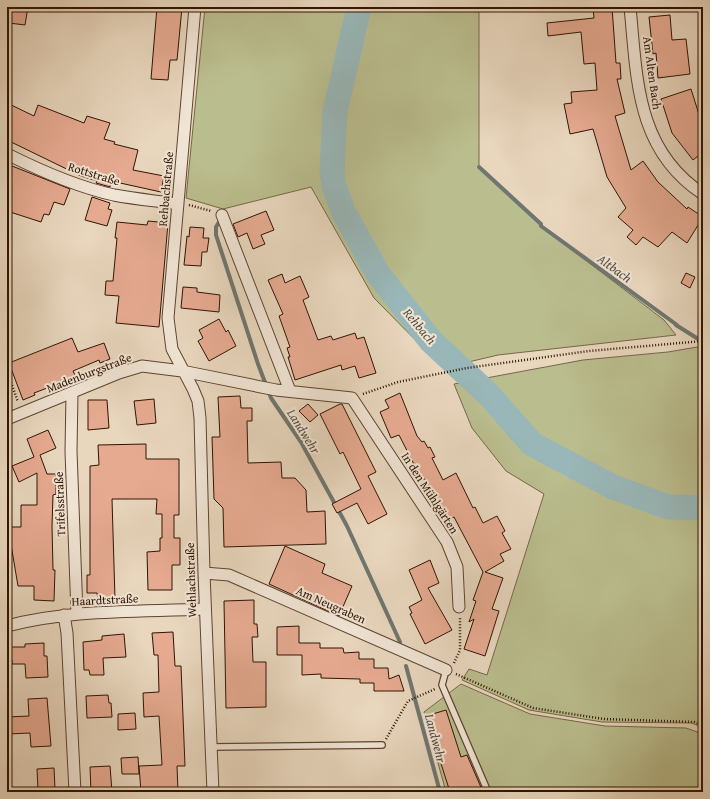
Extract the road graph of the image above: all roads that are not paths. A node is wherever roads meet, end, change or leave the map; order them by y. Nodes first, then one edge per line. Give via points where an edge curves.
1 (195, 7) edge
2 (630, 7) edge
3 (7, 154) edge
4 (703, 194) edge
5 (178, 204) junction
6 (222, 215) road end
7 (182, 371) junction
8 (290, 391) junction
9 (72, 393) junction
10 (7, 419) edge
11 (204, 573) junction
12 (459, 607) road end
13 (205, 609) junction
14 (77, 614) junction
15 (64, 615) junction
16 (7, 626) edge
17 (446, 670) joint
18 (382, 745) road end
19 (211, 747) junction
20 (75, 792) edge
21 (213, 792) edge
22 (488, 792) edge

1 - 5 street, Rehbachstraße
2 - 4 street, Am Alten Bach via 639,93 651,134 673,169
3 - 5 street, Rottstraße via 88,188 113,195
5 - 7 street, Rehbachstraße via 168,318 172,349
6 - 8 street
7 - 8 street
7 - 9 street, Madenburgstraße via 142,366
7 - 11 street, Wehlachstraße via 198,401 200,418
8 - 12 street, In den Mühlgärten via 352,398 447,542 457,567
9 - 10 street, Madenburgstraße
9 - 14 street, Trifelsstraße via 71,451
11 - 13 street, Wehlachstraße
11 - 17 street, Am Neugraben via 229,575
13 - 14 street, Haardtstraße
13 - 19 street, Wehlachstraße
14 - 15 street, Haardtstraße
15 - 16 street, Haardtstraße
15 - 20 street
17 - 22 lane via 442,685
18 - 19 lane
19 - 21 street, Wehlachstraße

